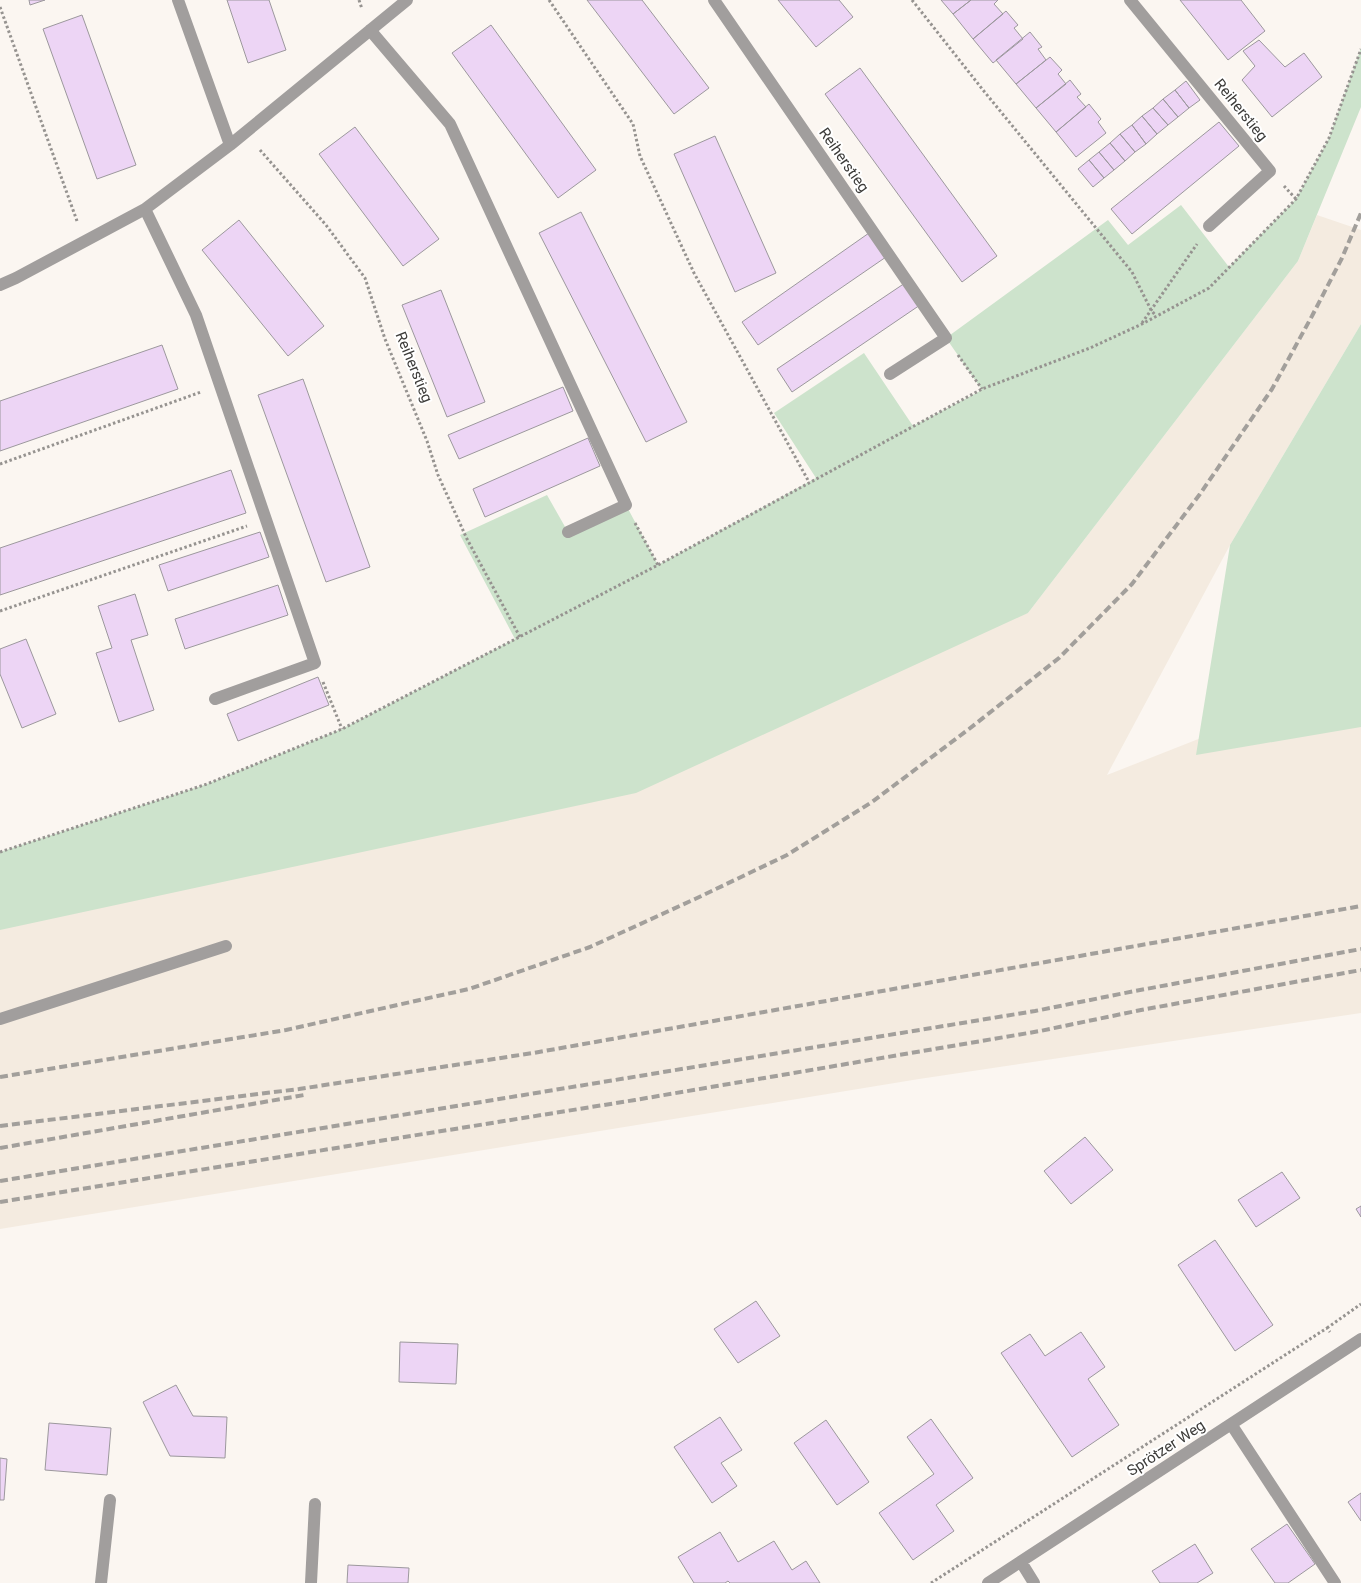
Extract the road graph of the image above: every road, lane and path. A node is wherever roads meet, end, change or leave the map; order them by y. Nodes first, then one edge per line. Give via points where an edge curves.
1 (178, 0) edge
2 (407, 0) edge
3 (549, 0) edge
4 (714, 0) edge
5 (912, 0) edge
6 (1130, 0) edge
7 (0, 7) edge
8 (370, 30) junction
9 (1361, 49) edge
10 (245, 132) junction
11 (230, 145) junction
12 (145, 209) junction
13 (1210, 226) joint
14 (84, 242) junction
15 (0, 285) edge
16 (1151, 310) junction
17 (1156, 316) junction
18 (1142, 324) junction
19 (946, 338) junction
20 (890, 374) dead end
21 (220, 385) junction
22 (982, 390) junction
23 (0, 464) edge
24 (808, 482) junction
25 (626, 505) junction
26 (266, 520) junction
27 (568, 532) dead end
28 (658, 565) junction
29 (0, 611) edge
30 (520, 637) junction
31 (316, 663) junction
32 (215, 700) dead end
33 (342, 729) junction
34 (0, 852) edge
35 (226, 946) dead end
36 (0, 1019) edge
37 (1361, 1304) edge
38 (1327, 1328) junction
39 (1361, 1339) edge
40 (1344, 1351) junction
41 (1231, 1424) junction
42 (110, 1500) dead end
43 (315, 1504) dead end
44 (1021, 1562) junction
45 (101, 1583) edge
46 (311, 1583) edge
47 (931, 1583) edge
48 (988, 1583) edge
49 (1034, 1583) edge
50 (1335, 1583) edge

1 - 11 street
2 - 8 street
3 - 24 path via 633,124 640,156 694,273
4 - 19 street, Reiherstieg
5 - 16 path via 1132,272
6 - 13 street, Reiherstieg via 1270,171
7 - 14 path
8 - 10 street
8 - 25 street via 450,124
9 - 17 path via 1329,138 1296,199 1208,288
10 - 11 street
10 - 30 path, Reiherstieg via 326,225 365,278 438,475 467,539
11 - 12 street
12 - 14 street
12 - 21 street via 196,314
13 - 16 path
14 - 15 street
16 - 17 path
16 - 18 path
17 - 18 path
18 - 22 path
19 - 20 street
19 - 22 path
21 - 23 path
21 - 26 street
22 - 24 path
24 - 28 path
25 - 27 street
25 - 28 path
26 - 29 path
26 - 31 street
28 - 30 path
30 - 33 path
31 - 32 street
31 - 33 path
33 - 34 path via 207,784
35 - 36 street
37 - 38 path
38 - 40 path
38 - 47 path
39 - 40 street, Sprötzer Weg
40 - 41 street, Sprötzer Weg
41 - 44 street, Sprötzer Weg
41 - 50 street
42 - 45 street
43 - 46 street
44 - 48 street, Sprötzer Weg
44 - 49 street

